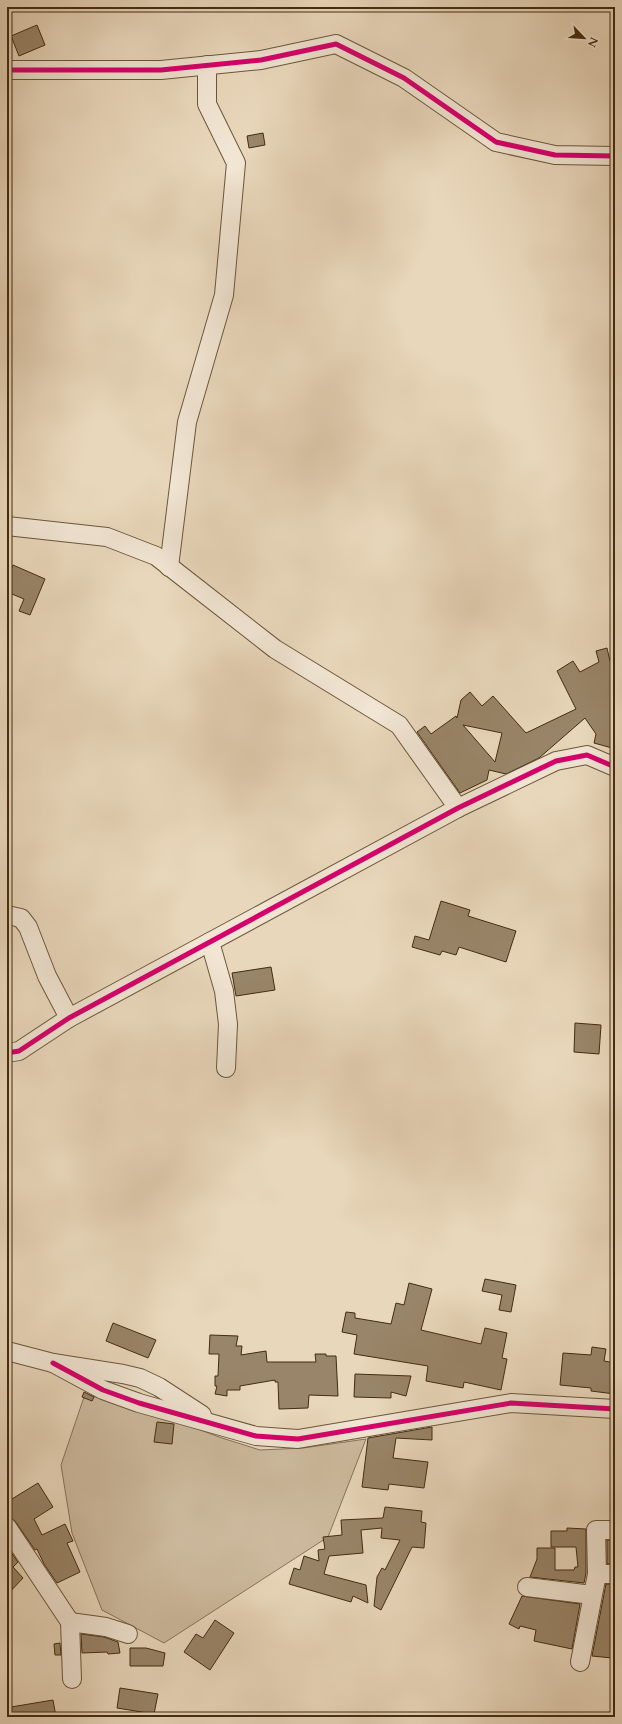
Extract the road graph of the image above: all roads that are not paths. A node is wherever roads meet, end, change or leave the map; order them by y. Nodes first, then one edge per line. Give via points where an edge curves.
1 (207, 65) junction
2 (7, 70) edge
3 (615, 156) edge
4 (7, 526) edge
5 (169, 567) junction
6 (615, 767) edge
7 (458, 808) junction
8 (7, 915) edge
9 (210, 942) junction
10 (69, 1018) junction
11 (7, 1053) edge
12 (226, 1068) dead end
13 (7, 1351) edge
14 (53, 1363) junction
15 (615, 1409) edge
16 (222, 1428) junction
17 (7, 1527) edge
18 (615, 1530) edge
19 (597, 1574) junction
20 (615, 1574) edge
21 (526, 1587) dead end
22 (592, 1595) junction
23 (70, 1622) junction
24 (128, 1634) dead end
25 (580, 1662) dead end
26 (72, 1679) dead end

1 - 2 street via 161,70
1 - 3 street via 261,60 336,44 404,78 496,142 555,156
1 - 5 street via 207,104 236,163 224,295 187,422
4 - 5 street via 107,537 156,556
5 - 7 street via 274,649 399,725
6 - 7 street via 587,755 556,761
7 - 9 street
8 - 10 street via 21,918 28,927 47,976
9 - 10 street
9 - 12 street via 224,990 228,1024
10 - 11 street via 19,1051
13 - 14 street
14 - 16 street via 123,1398
14 - 16 street via 140,1378 159,1387
15 - 16 street via 511,1403 298,1439 256,1436
17 - 23 street
18 - 19 street via 596,1530
19 - 20 street
19 - 22 street
21 - 22 street
22 - 25 street
23 - 24 street via 106,1627
23 - 26 street

